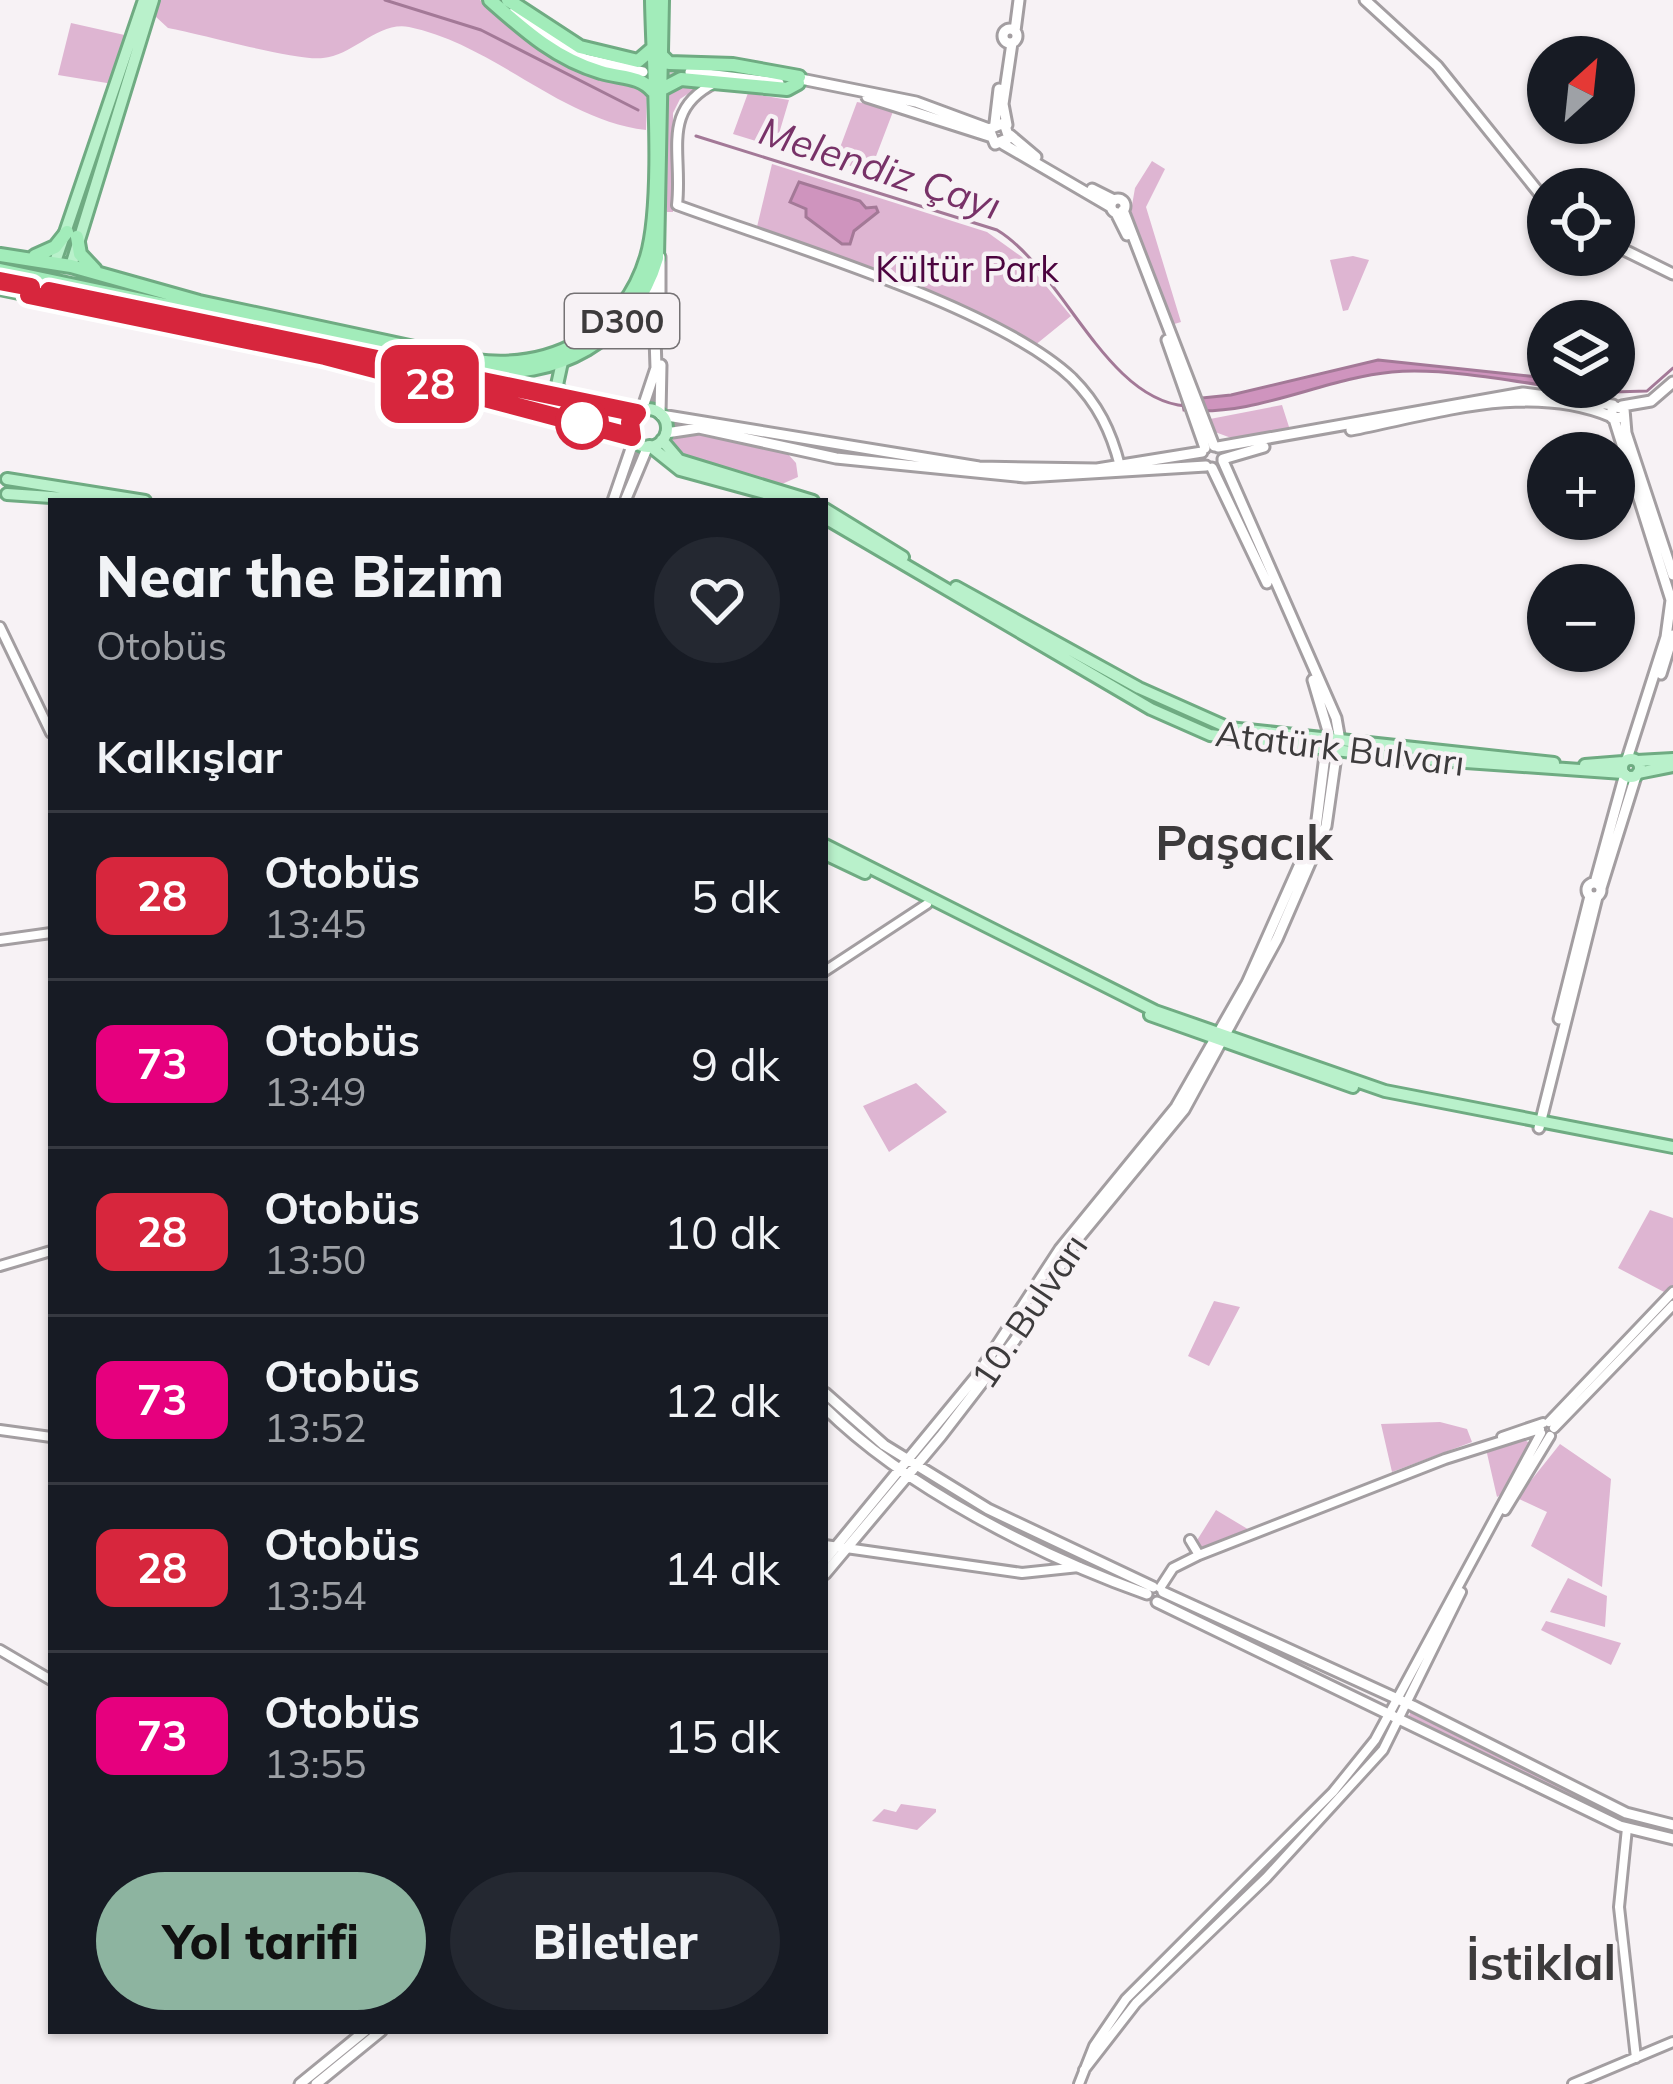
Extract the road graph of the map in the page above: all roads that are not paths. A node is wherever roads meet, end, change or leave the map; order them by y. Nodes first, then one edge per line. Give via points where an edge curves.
1 (149, 0) edge
2 (492, 0) edge
3 (507, 0) edge
4 (652, 0) edge
5 (662, 0) edge
6 (1016, 0) edge
7 (1365, 0) edge
8 (657, 52) junction
9 (686, 70) junction
10 (722, 80) junction
11 (799, 80) junction
12 (657, 91) junction
13 (999, 132) junction
14 (1527, 178) edge
15 (653, 202) junction
16 (72, 234) junction
17 (659, 246) junction
18 (0, 255) edge
19 (1635, 255) edge
20 (22, 258) junction
21 (55, 262) junction
22 (71, 266) junction
23 (0, 270) edge
24 (652, 272) junction
25 (100, 274) junction
26 (1673, 274) edge
27 (0, 285) edge
28 (54, 289) junction
29 (562, 362) junction
30 (1673, 386) edge
31 (566, 399) junction
32 (639, 412) junction
33 (1618, 413) junction
34 (661, 414) junction
35 (633, 438) junction
36 (656, 442) junction
37 (1214, 452) junction
38 (1120, 467) junction
39 (1209, 467) junction
40 (4, 477) edge
41 (3, 496) edge
42 (48, 498) edge
43 (127, 498) edge
44 (614, 498) edge
45 (627, 498) edge
46 (783, 498) edge
47 (803, 498) edge
48 (828, 511) edge
49 (828, 520) edge
50 (1673, 575) edge
51 (0, 627) edge
52 (1673, 635) edge
53 (1647, 709) junction
54 (1330, 716) junction
55 (48, 727) edge
56 (1305, 743) junction
57 (1332, 746) junction
58 (1370, 746) junction
59 (1356, 753) junction
60 (1673, 763) edge
61 (1631, 767) junction
62 (1326, 772) junction
63 (828, 850) edge
64 (828, 851) edge
65 (927, 904) junction
66 (48, 932) edge
67 (0, 940) edge
68 (828, 969) edge
69 (1221, 1037) junction
70 (1537, 1124) junction
71 (1673, 1149) edge
72 (48, 1253) edge
73 (0, 1267) edge
74 (1673, 1292) edge
75 (1673, 1305) edge
76 (828, 1396) edge
77 (828, 1410) edge
78 (1546, 1429) junction
79 (0, 1430) edge
80 (48, 1438) edge
81 (927, 1444) junction
82 (884, 1445) junction
83 (907, 1465) junction
84 (938, 1476) junction
85 (1190, 1540) dead end
86 (830, 1546) edge
87 (849, 1548) junction
88 (1199, 1555) junction
89 (1083, 1565) junction
90 (828, 1571) edge
91 (1156, 1592) junction
92 (0, 1650) edge
93 (48, 1678) edge
94 (1402, 1701) junction
95 (1396, 1713) junction
96 (1414, 1724) junction
97 (1390, 1738) junction
98 (1673, 1825) edge
99 (1628, 1828) junction
100 (1673, 1839) edge
101 (360, 2034) edge
102 (377, 2034) edge
103 (1673, 2042) edge
104 (1636, 2058) junction
105 (1083, 2071) junction
106 (301, 2084) edge
107 (316, 2084) edge
108 (1079, 2084) edge
109 (1573, 2084) edge

1 - 16 main road
2 - 3 main road via 575,55 644,70 577,51
2 - 12 highway via 556,52
3 - 8 highway via 597,54 638,62
4 - 8 highway, D300
5 - 8 highway, D300
6 - 13 main road
7 - 14 main road via 1437,66
8 - 9 highway
8 - 12 highway, D300
9 - 10 highway
9 - 11 highway via 733,65
9 - 12 highway
10 - 11 highway via 776,89
10 - 38 street via 681,109 676,205 908,292 1035,350 1091,399
11 - 13 main road
12 - 15 highway, D300
12 - 17 highway, D300
13 - 37 main road via 1116,208
15 - 24 main road
15 - 25 highway, D300 via 647,258 619,310 576,346 530,362 450,356
16 - 20 highway
16 - 21 main road
16 - 22 main road
16 - 25 highway
17 - 24 highway, D300
17 - 34 main road
18 - 20 highway, D300
19 - 26 main road
20 - 21 highway, D300
21 - 22 highway, D300
21 - 28 highway
22 - 25 highway, D300
22 - 28 highway via 72,279
23 - 28 highway, D300
24 - 29 highway, D300 via 622,322
24 - 32 main road via 656,368
27 - 28 main road
28 - 29 highway, D300 via 473,370 517,373
28 - 31 main road
28 - 35 main road
29 - 31 main road via 557,385
30 - 33 main road
31 - 32 main road
32 - 34 main road
32 - 35 main road via 630,422
33 - 37 main road via 1523,393
33 - 50 main road
33 - 53 main road via 1671,590
34 - 36 main road
34 - 38 main road via 979,467
35 - 36 main road
35 - 44 main road
36 - 39 main road via 699,428 836,458 1001,476
36 - 45 main road
36 - 46 main road via 680,470
36 - 47 main road via 679,460
37 - 38 main road
37 - 39 main road
37 - 39 main road
37 - 54 main road
39 - 54 main road
40 - 41 main road
40 - 43 main road
41 - 42 main road
48 - 56 main road, Atatürk Bulvarı via 1174,706 1229,728
49 - 56 main road, Atatürk Bulvarı via 1178,723 1227,740
51 - 55 street
52 - 53 main road
53 - 61 main road
54 - 56 main road
54 - 57 main road, 10. Bulvarı
54 - 58 main road
56 - 57 main road, Atatürk Bulvarı
56 - 62 main road
57 - 58 main road, Atatürk Bulvarı
57 - 59 main road, Atatürk Bulvarı
57 - 62 main road, 10. Bulvarı
58 - 61 main road, Atatürk Bulvarı
59 - 61 main road, Atatürk Bulvarı
59 - 62 main road
60 - 61 main road, Atatürk Bulvarı
61 - 70 main road
62 - 69 main road, 10. Bulvarı via 1326,826
63 - 69 main road
64 - 65 main road
65 - 68 street
65 - 69 main road via 1153,1017
66 - 67 street
69 - 70 main road via 1385,1090
69 - 81 main road, 10. Bulvarı via 1176,1107 1060,1249
70 - 71 main road
72 - 73 street
74 - 78 street
75 - 78 street
76 - 82 main road
77 - 83 main road
78 - 88 street via 1501,1438
78 - 94 street
79 - 80 street
81 - 82 main road
81 - 83 main road, 10. Bulvarı
81 - 84 main road
82 - 83 main road
83 - 84 main road
83 - 86 main road, 10. Bulvarı
83 - 87 main road, 10. Bulvarı
83 - 89 main road via 982,1518
84 - 91 main road via 1006,1520
85 - 88 street
86 - 87 street
87 - 89 street via 1022,1573
87 - 90 main road, 10. Bulvarı
88 - 91 street via 1173,1568
89 - 91 main road
91 - 94 main road
91 - 95 main road
92 - 93 street
94 - 95 street
94 - 98 main road via 1626,1813
95 - 96 main road
95 - 97 street
95 - 105 street via 1333,1792 1126,1999
96 - 97 street
96 - 99 main road
97 - 105 street via 1266,1878 1136,2003
99 - 100 main road
99 - 104 street via 1618,1907
101 - 106 main road
102 - 107 main road
103 - 104 street
104 - 109 street
105 - 108 street

